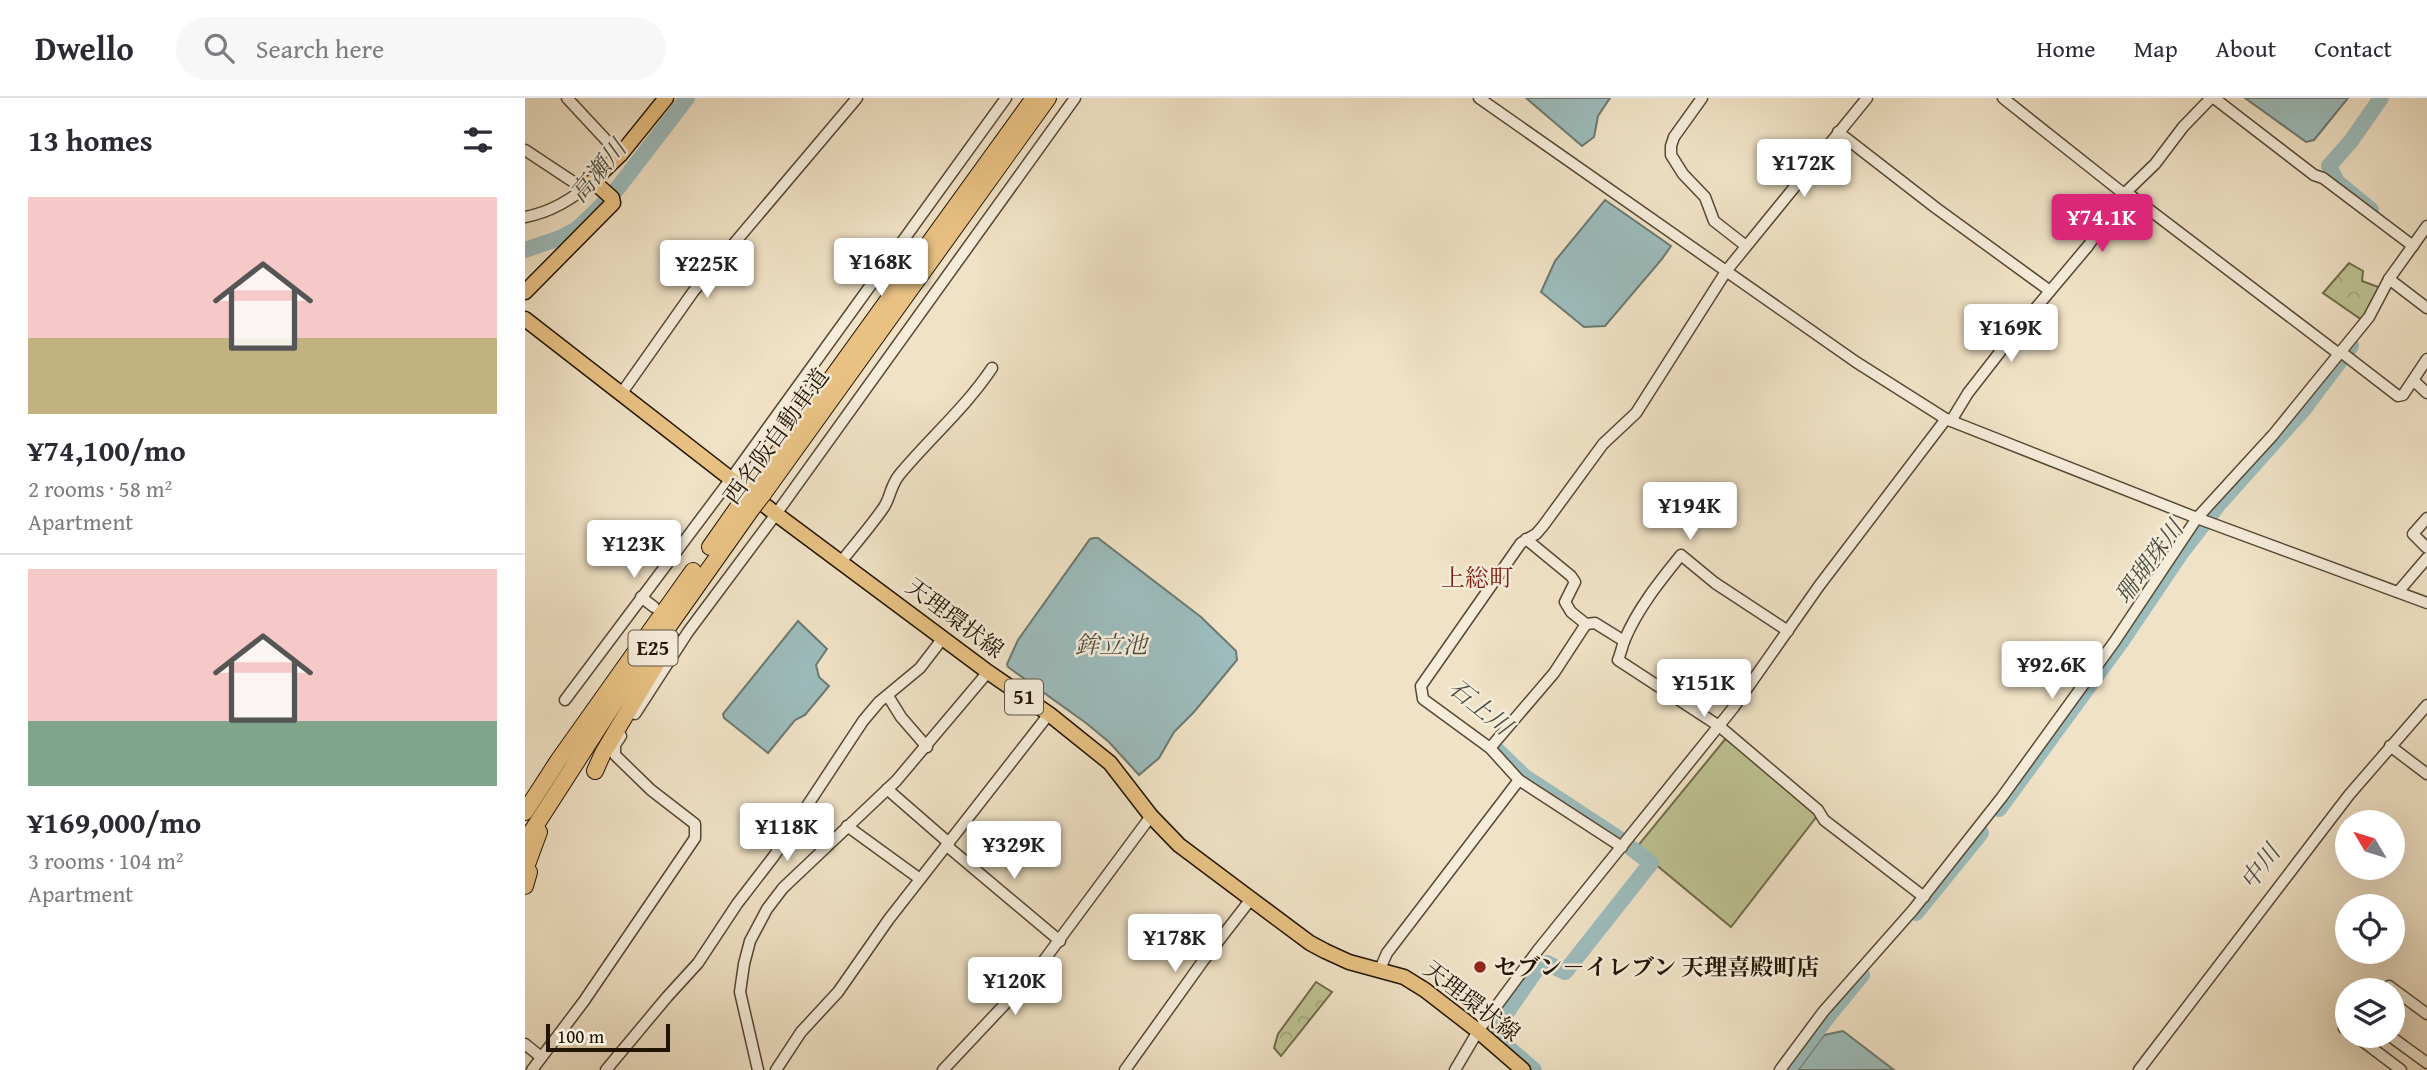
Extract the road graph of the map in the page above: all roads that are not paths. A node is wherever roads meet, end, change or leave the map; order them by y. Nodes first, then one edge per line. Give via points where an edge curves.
1 (567, 98) edge
2 (666, 98) edge
3 (857, 98) edge
4 (1006, 98) edge
5 (1034, 98) edge
6 (1048, 98) edge
7 (1075, 98) edge
8 (1479, 98) edge
9 (1702, 98) edge
10 (1867, 98) edge
11 (2003, 98) edge
12 (2212, 98) edge
13 (1838, 132) junction
14 (525, 150) edge
15 (619, 155) junction
16 (593, 186) junction
17 (2125, 193) junction
18 (525, 217) edge
19 (2427, 226) edge
20 (1746, 246) junction
21 (2413, 246) junction
22 (1727, 270) junction
23 (2389, 279) junction
24 (2050, 291) junction
25 (525, 292) edge
26 (2427, 308) edge
27 (525, 319) edge
28 (2340, 353) junction
29 (2427, 359) edge
30 (992, 368) dead end
31 (2414, 380) junction
32 (2427, 393) edge
33 (621, 394) junction
34 (1949, 420) junction
35 (730, 480) junction
36 (753, 497) junction
37 (776, 514) junction
38 (2197, 518) junction
39 (2427, 518) edge
40 (1531, 537) junction
41 (728, 541) junction
42 (2427, 548) edge
43 (2427, 558) edge
44 (841, 562) junction
45 (2398, 592) junction
46 (641, 597) junction
47 (2427, 603) edge
48 (654, 607) dead end
49 (1586, 624) junction
50 (1788, 631) junction
51 (943, 638) junction
52 (1624, 641) junction
53 (988, 672) junction
54 (888, 696) junction
55 (565, 700) dead end
56 (2427, 705) edge
57 (1049, 714) junction
58 (1719, 726) junction
59 (1493, 745) junction
60 (2390, 746) junction
61 (927, 747) junction
62 (558, 761) junction
63 (595, 771) dead end
64 (2427, 774) edge
65 (1519, 780) junction
66 (887, 789) junction
67 (557, 792) junction
68 (525, 799) edge
69 (525, 811) edge
70 (1151, 816) junction
71 (847, 826) junction
72 (532, 838) edge
73 (948, 844) junction
74 (1622, 847) junction
75 (525, 849) edge
76 (526, 873) edge
77 (920, 880) junction
78 (1924, 897) junction
79 (1251, 899) junction
80 (1060, 941) junction
81 (1380, 969) junction
82 (2405, 998) edge
83 (2427, 1014) edge
84 (1478, 1031) junction
85 (525, 1044) edge
86 (2405, 1047) edge
87 (2371, 1048) edge
88 (541, 1057) junction
89 (2427, 1063) edge
90 (531, 1070) edge
91 (606, 1070) edge
92 (758, 1070) edge
93 (776, 1070) edge
94 (943, 1070) edge
95 (1125, 1070) edge
96 (1455, 1070) edge
97 (1523, 1070) edge
98 (1780, 1070) edge
99 (2139, 1070) edge
100 (2401, 1070) edge

1 - 15 street
2 - 15 main road
3 - 33 street via 693,292
4 - 35 street
5 - 36 highway, 西名阪自動車道 / E25
6 - 36 highway, 西名阪自動車道 / E25
7 - 37 street
8 - 22 street
9 - 20 street via 1674,136 1671,155 1705,197 1714,220
10 - 13 street
11 - 17 street
12 - 17 street
12 - 21 street
13 - 20 street
13 - 24 street
14 - 16 street
15 - 16 main road
16 - 18 street via 542,214
16 - 25 main road via 613,203
17 - 24 street
17 - 28 street
19 - 21 street
20 - 22 street
21 - 23 street
22 - 34 street via 1856,362
22 - 40 street via 1645,400 1603,444
23 - 26 street
23 - 28 street via 2369,317
24 - 34 street
27 - 33 main road, 天理環状線 / 51
28 - 31 street via 2398,396
28 - 38 street
29 - 31 street
30 - 44 street via 897,477 886,503
31 - 32 street
33 - 35 main road, 天理環状線 / 51
34 - 38 street
34 - 50 street
35 - 37 main road, 天理環状線 / 51
35 - 46 street
36 - 41 highway, 西名阪自動車道 / E25
36 - 62 highway, 西名阪自動車道 / E25
37 - 44 main road, 天理環状線 / 51
37 - 88 street via 686,631 615,745 615,755 695,824 695,838
38 - 45 street
38 - 78 street via 2115,641
39 - 42 street via 2413,534
40 - 49 street via 1575,582 1565,602
40 - 59 street via 1521,543 1421,687 1423,699
41 - 63 highway via 726,554 690,606
41 - 67 highway, 西名阪自動車道 / E25
43 - 45 street
44 - 51 main road, 天理環状線 / 51
45 - 47 street
46 - 48 street
46 - 55 street
49 - 52 street via 1595,623
49 - 59 street via 1554,673
50 - 52 street via 1681,555 1646,600
50 - 58 street
51 - 53 main road, 天理環状線 / 51
51 - 54 street via 920,668
52 - 58 street via 1618,660 1622,664
53 - 57 main road, 天理環状線 / 51
53 - 61 street
54 - 61 street
54 - 91 street via 863,721 698,964
56 - 60 street
57 - 70 main road, 天理環状線 / 51 via 1110,763
57 - 73 street
58 - 74 street
58 - 78 street via 1824,820
59 - 65 street
60 - 64 street
60 - 99 street
61 - 66 street
62 - 68 highway
62 - 69 highway, 西名阪自動車道 / E25
65 - 74 street
65 - 81 street via 1387,953
66 - 71 street
66 - 73 street
67 - 72 highway, 西名阪自動車道 / E25
67 - 75 highway, E25
67 - 76 highway, E25
70 - 79 main road, 天理環状線 / 51 via 1179,845
70 - 80 street
71 - 77 street
71 - 92 street via 783,888 750,941 740,992
72 - 76 highway, E25
73 - 77 street
73 - 80 street
74 - 84 street
77 - 93 street
78 - 98 street via 1823,1012
79 - 81 main road, 天理環状線 / 51 via 1310,943 1349,962
79 - 95 street
80 - 94 street
81 - 84 main road, 天理環状線 / 51 via 1425,990
82 - 83 street
84 - 96 street
84 - 97 main road, 天理環状線 / 51
85 - 88 street
86 - 89 street
87 - 100 street
88 - 90 street

